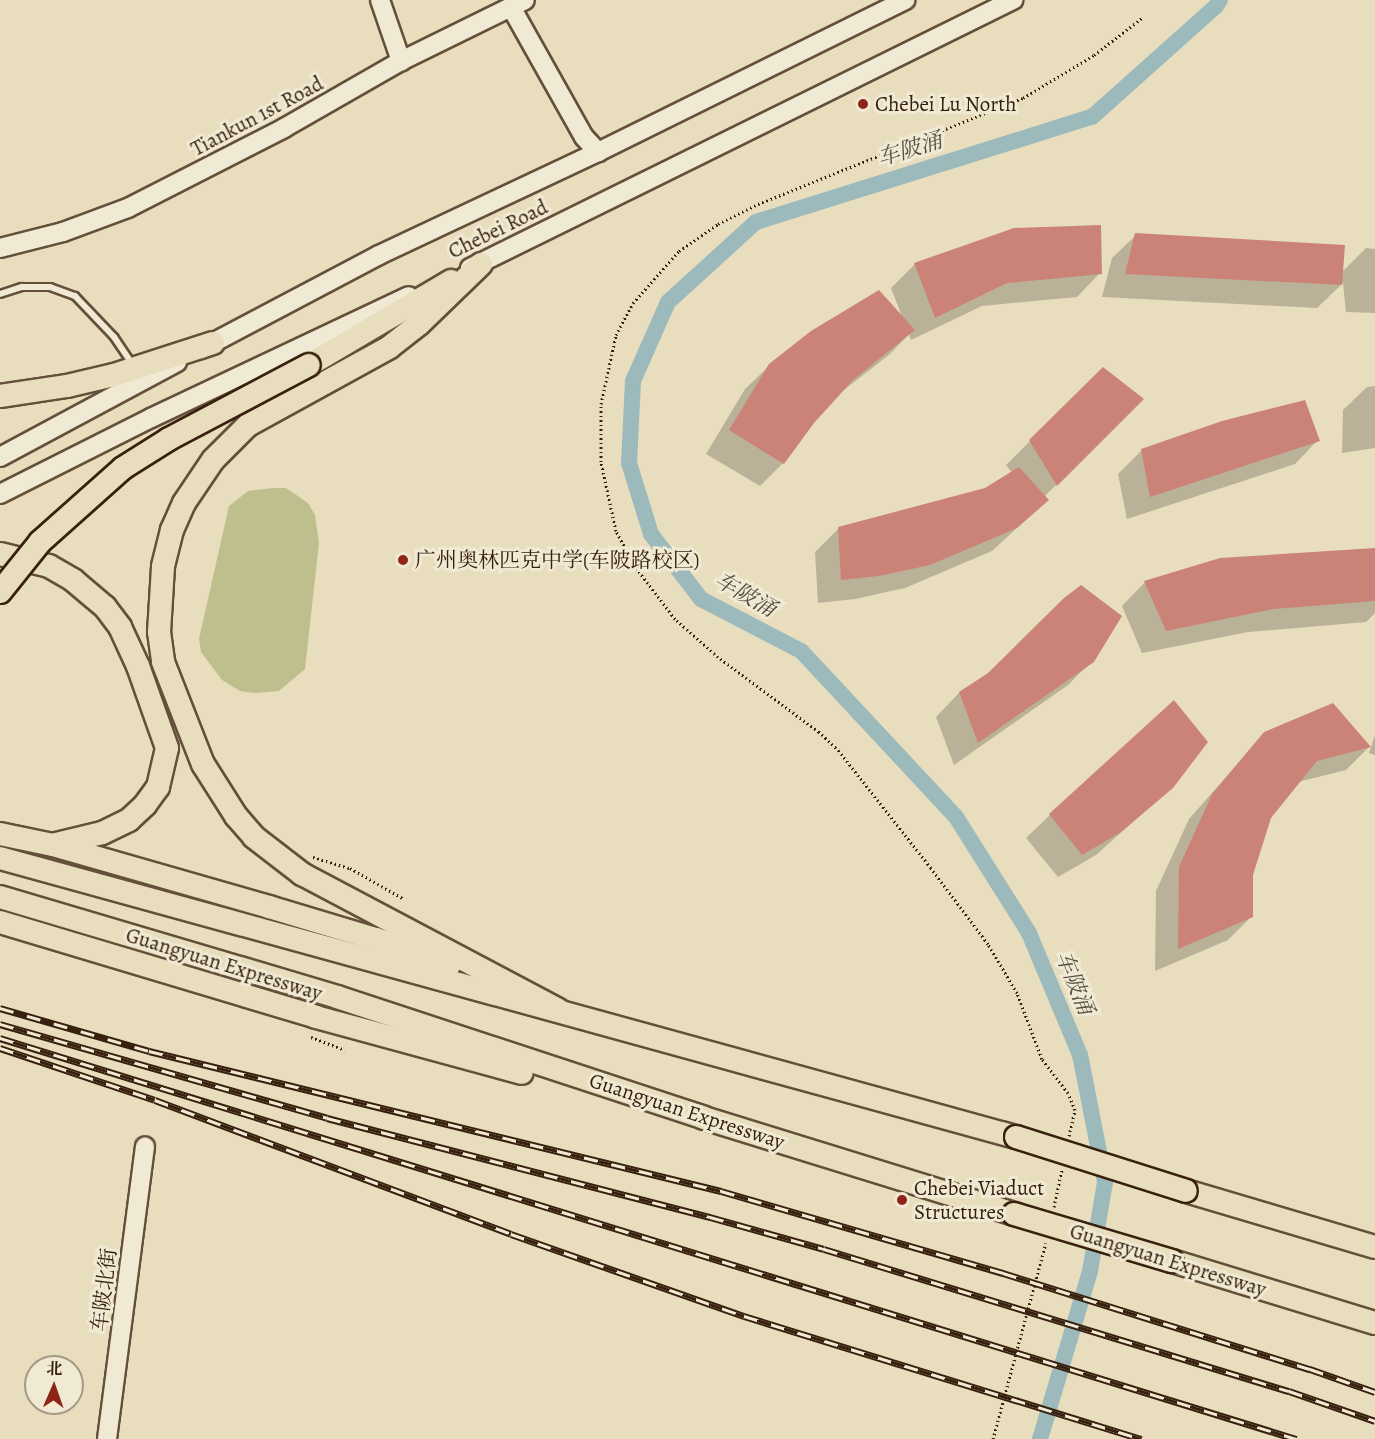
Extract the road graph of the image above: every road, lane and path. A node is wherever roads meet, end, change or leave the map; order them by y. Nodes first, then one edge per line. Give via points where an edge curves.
1 (380, 0) edge
2 (906, 0) edge
3 (1013, 0) edge
4 (518, 4) edge
5 (1142, 18) dead end
6 (401, 61) junction
7 (598, 152) junction
8 (0, 248) edge
9 (481, 264) junction
10 (0, 294) edge
11 (213, 343) junction
12 (135, 368) junction
13 (0, 396) edge
14 (0, 457) edge
15 (0, 494) edge
16 (0, 554) edge
17 (0, 592) edge
18 (0, 834) edge
19 (53, 845) junction
20 (305, 855) dead end
21 (0, 858) edge
22 (0, 897) edge
23 (404, 899) dead end
24 (0, 922) edge
25 (557, 1009) junction
26 (704, 1118) junction
27 (1068, 1143) dead end
28 (145, 1146) dead end
29 (1063, 1165) dead end
30 (1054, 1209) dead end
31 (1047, 1242) dead end
32 (1375, 1247) edge
33 (1375, 1323) edge
34 (107, 1439) edge
35 (993, 1439) edge

1 - 6 main road
2 - 7 main road, Chebei Road
3 - 9 main road, Chebei Road
4 - 6 main road, Tiankun 1st Road
4 - 7 main road via 575,122
5 - 27 path via 1094,55 1023,98 758,204 718,224 679,251 628,311 616,335 601,404 601,462 616,531 637,569 675,619 839,751 931,868 988,944 1017,993 1042,1059 1068,1093 1075,1110
6 - 8 main road, Tiankun 1st Road via 284,128 128,208 63,232
7 - 11 main road, Chebei Road via 379,255
9 - 15 main road, Chebei Road via 331,331
9 - 17 highway, bridge via 123,468 40,542
9 - 25 highway via 390,347 248,426 213,460 184,503 172,530 163,567 159,632 163,662 203,764 230,808 254,837 302,874
10 - 12 lane via 22,287 50,287 75,296 114,337
11 - 12 highway
11 - 14 main road, Chebei Road
12 - 13 highway via 67,386
16 - 19 highway via 49,566 105,607 129,645 166,748 158,787 129,820 102,833
18 - 19 highway
19 - 25 highway via 376,939
20 - 23 path via 350,868
21 - 25 highway, Guangyuan Expressway
22 - 26 highway, Guangyuan Expressway via 337,997
24 - 26 highway via 472,1061
25 - 32 highway, Guangyuan Expressway, bridge via 1016,1137
26 - 33 highway, Guangyuan Expressway, bridge
28 - 34 main road, 车陂北街
29 - 30 path
31 - 35 path

